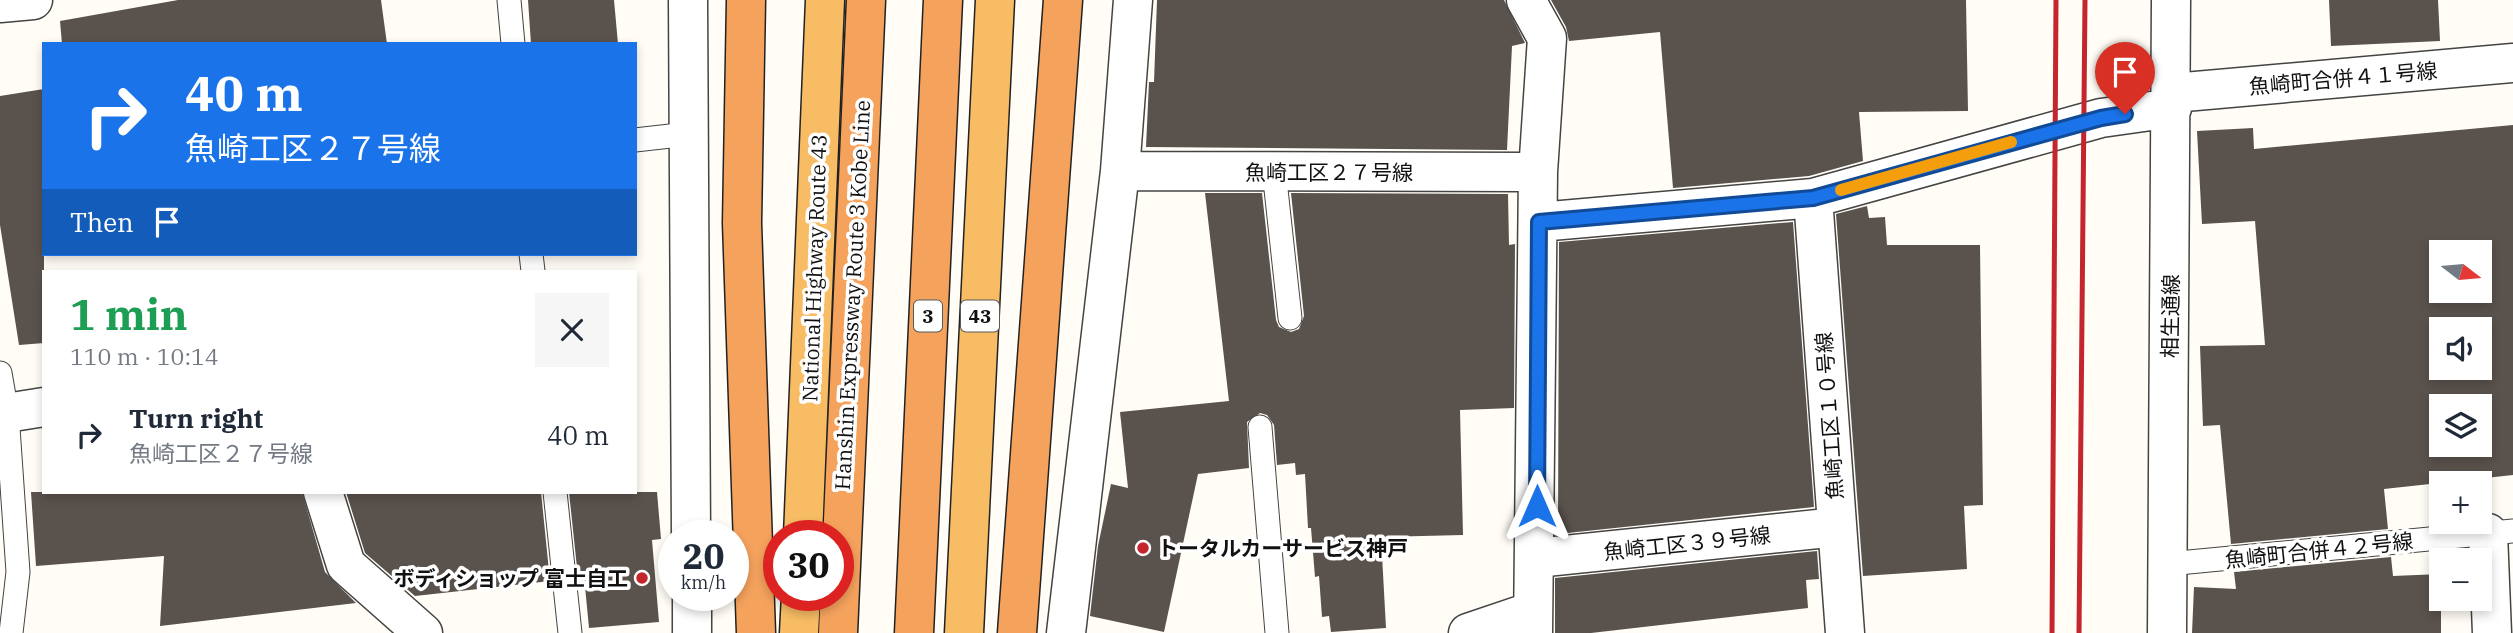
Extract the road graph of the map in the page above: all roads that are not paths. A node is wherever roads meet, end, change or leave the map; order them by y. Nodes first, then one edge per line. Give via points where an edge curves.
1 (509, 0) edge
2 (688, 0) edge
3 (746, 0) edge
4 (825, 0) edge
5 (866, 0) edge
6 (943, 0) edge
7 (995, 0) edge
8 (1063, 0) edge
9 (1133, 0) edge
10 (1526, 0) edge
11 (2171, 0) edge
12 (513, 42) edge
13 (2513, 63) edge
14 (2172, 101) junction
15 (688, 134) junction
16 (637, 140) edge
17 (1120, 171) junction
18 (1274, 171) junction
19 (1538, 172) junction
20 (1813, 198) junction
21 (1539, 222) junction
22 (1290, 318) dead end
23 (0, 373) edge
24 (17, 411) edge
25 (1260, 427) dead end
26 (324, 494) edge
27 (555, 494) edge
28 (691, 520) edge
29 (804, 520) edge
30 (1837, 527) junction
31 (2500, 532) edge
32 (1536, 558) junction
33 (2168, 565) junction
34 (692, 611) edge
35 (800, 611) edge
36 (1533, 622) edge
37 (11, 633) edge
38 (423, 633) edge
39 (570, 633) edge
40 (692, 633) edge
41 (756, 633) edge
42 (799, 633) edge
43 (838, 633) edge
44 (914, 633) edge
45 (966, 633) edge
46 (1017, 633) edge
47 (1066, 633) edge
48 (1277, 633) edge
49 (1468, 633) edge
50 (1845, 633) edge
51 (2167, 633) edge
52 (2492, 633) edge

1 - 12 lane
2 - 15 street
3 - 41 highway via 741,223
4 - 29 highway, National Highway Route 43
5 - 43 highway, Hanshin Expressway Route 3 Kobe Line
6 - 44 highway, 3
7 - 45 highway, 43
8 - 46 highway
9 - 17 street
10 - 19 street via 1547,38
11 - 14 street, 相生通線
13 - 14 street, 魚崎町合併４１号線
14 - 20 street
14 - 33 street, 相生通線
15 - 16 lane
15 - 28 street
17 - 18 street, 魚崎工区２７号線
17 - 47 street
18 - 19 street, 魚崎工区２７号線
18 - 22 lane
19 - 21 street
20 - 21 street
20 - 30 street, 魚崎工区１０号線
21 - 32 street
23 - 24 lane
24 - 37 lane via 18,572
25 - 48 lane
26 - 38 street via 346,565
27 - 39 lane
30 - 32 street, 魚崎工区３９号線
30 - 50 street, 魚崎工区１０号線
31 - 33 lane, 魚崎町合併４２号線
31 - 52 street
32 - 36 street
33 - 51 street, 相生通線
34 - 40 street
35 - 42 highway
36 - 49 street

